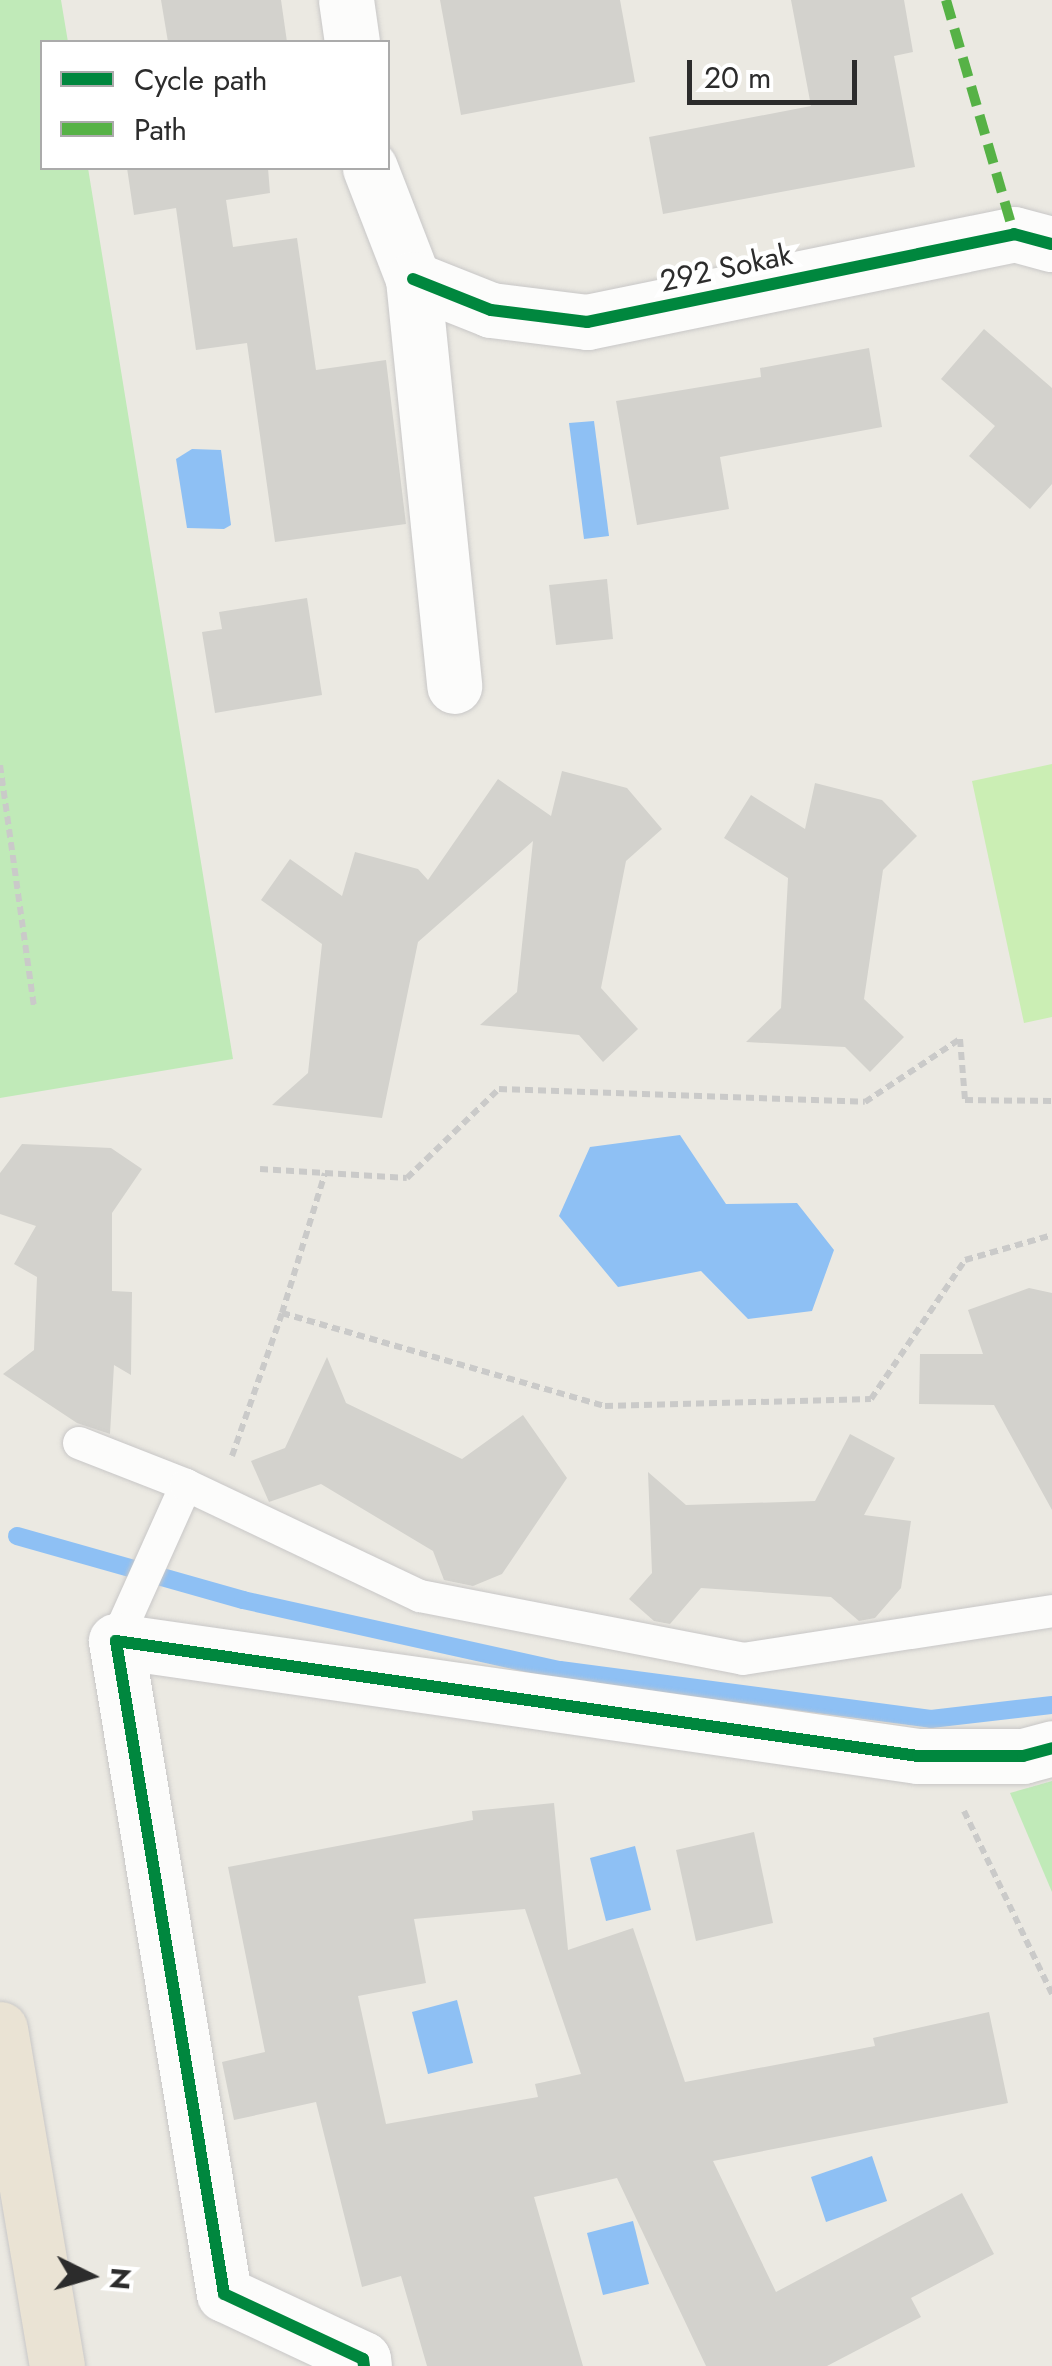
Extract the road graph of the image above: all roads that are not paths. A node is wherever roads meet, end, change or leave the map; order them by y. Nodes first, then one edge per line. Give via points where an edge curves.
1 (346, 0) edge
2 (352, 40) edge
3 (371, 170) edge
4 (1052, 244) edge
5 (413, 279) junction
6 (454, 686) dead end
7 (79, 1443) dead end
8 (186, 1485) junction
9 (1052, 1611) edge
10 (124, 1625) junction
11 (1052, 1748) edge
12 (0, 2028) edge
13 (57, 2366) edge
14 (364, 2366) edge

1 - 2 street
3 - 5 street
4 - 5 street, 292 Sokak via 1014,234 587,322 491,310
5 - 6 street
7 - 8 lane
8 - 9 lane via 420,1596 743,1658
8 - 10 lane
10 - 11 street via 937,1756 1023,1756
10 - 14 street via 224,2294
12 - 13 highway

